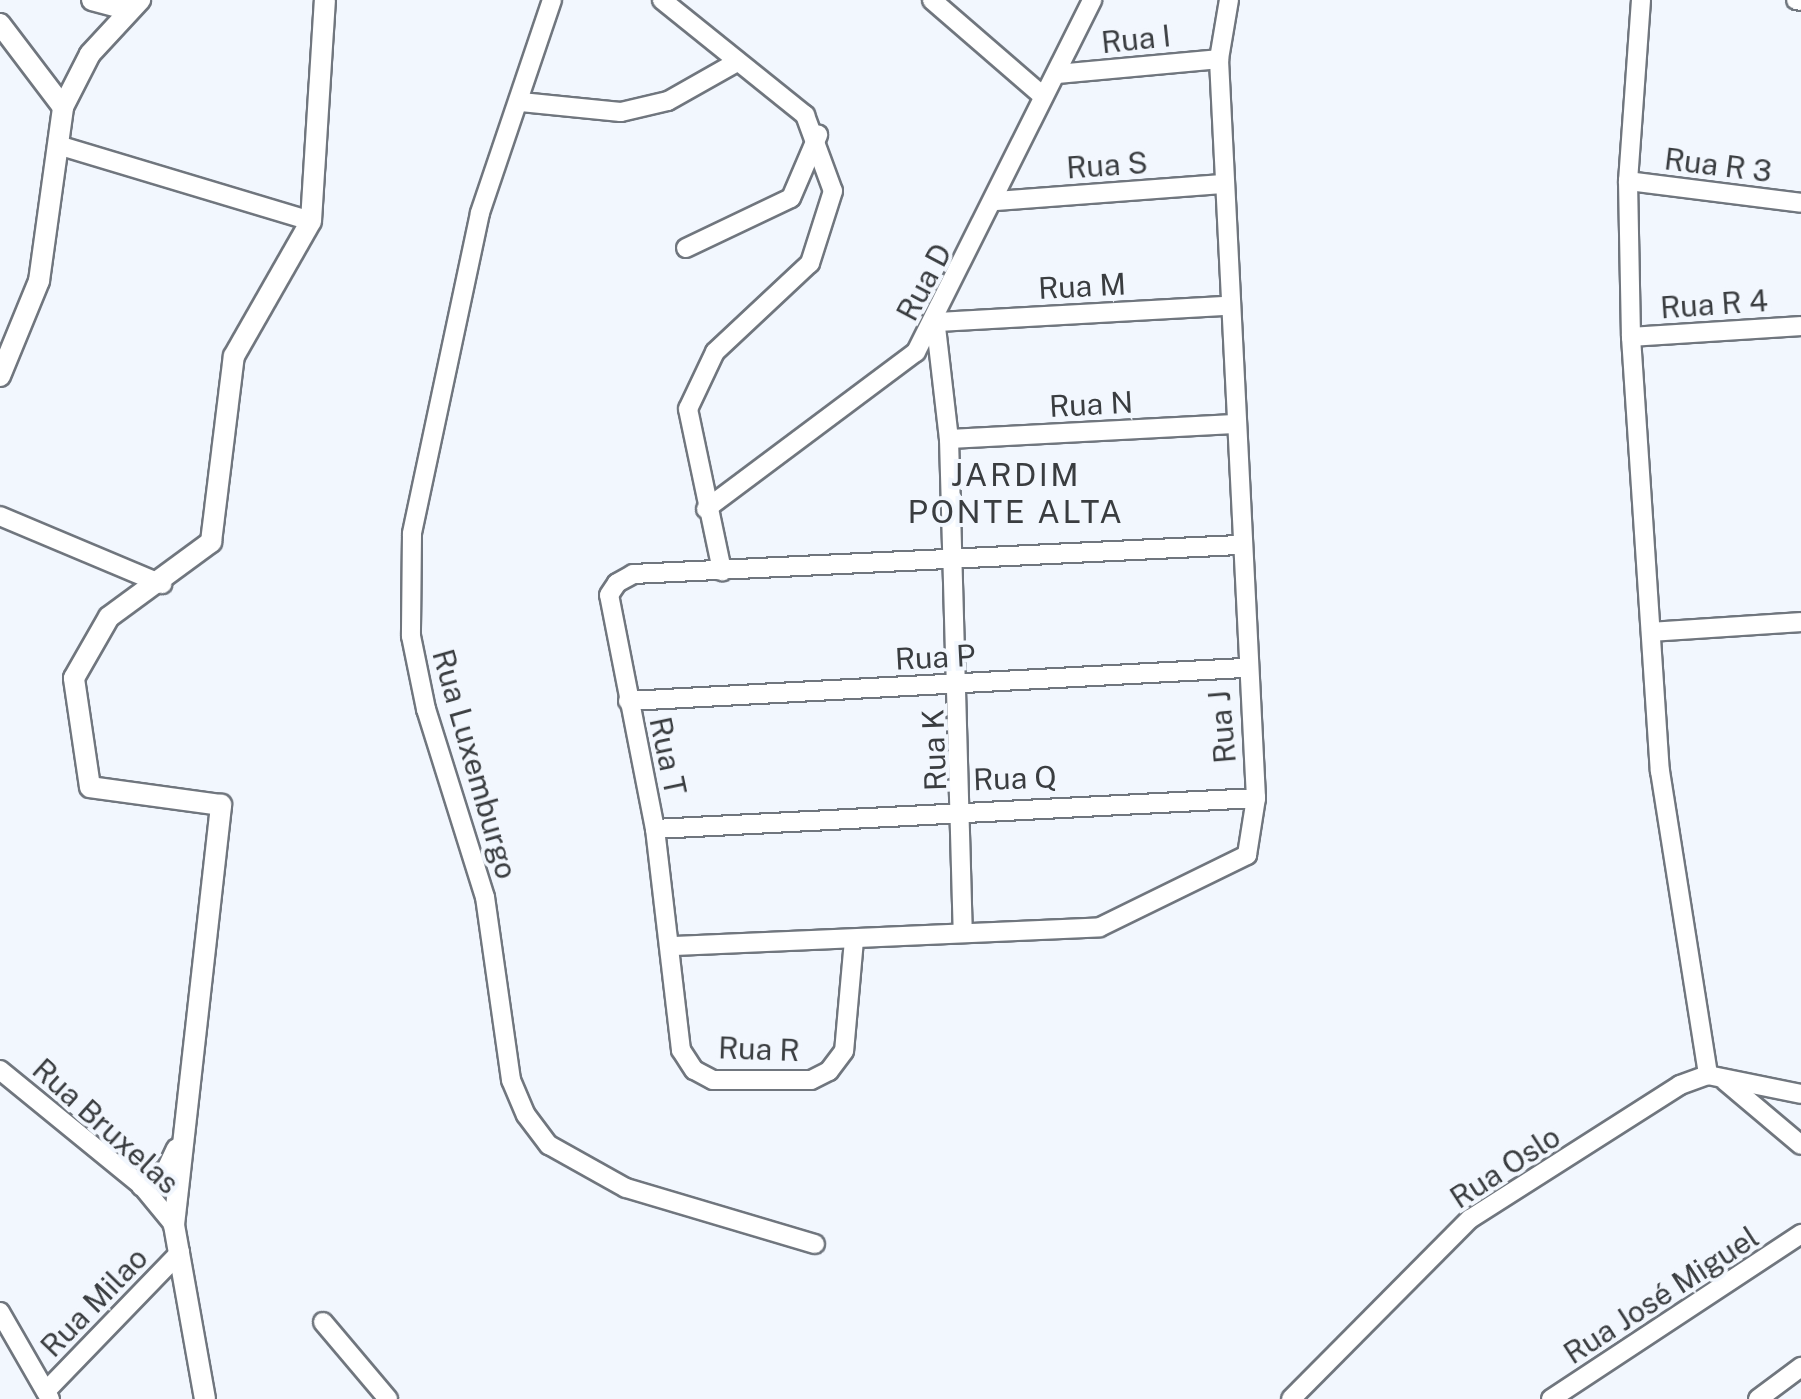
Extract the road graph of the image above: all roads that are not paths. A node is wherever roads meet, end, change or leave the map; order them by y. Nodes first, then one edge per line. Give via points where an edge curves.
1 (92, 0) edge
2 (325, 0) edge
3 (552, 0) edge
4 (662, 0) edge
5 (932, 0) edge
6 (1092, 0) edge
7 (1229, 0) edge
8 (1641, 0) edge
9 (134, 5) edge
10 (0, 24) edge
11 (1219, 58) junction
12 (737, 62) junction
13 (1058, 74) junction
14 (1043, 96) junction
15 (521, 102) junction
16 (62, 107) junction
17 (818, 134) junction
18 (61, 146) junction
19 (1628, 181) junction
20 (1223, 184) junction
21 (995, 200) junction
22 (1801, 203) edge
23 (311, 221) junction
24 (686, 248) dead end
25 (1228, 306) junction
26 (937, 324) junction
27 (1801, 326) edge
28 (1632, 337) junction
29 (0, 376) edge
30 (1235, 424) junction
31 (950, 439) junction
32 (706, 509) junction
33 (0, 516) edge
34 (1239, 545) junction
35 (954, 562) junction
36 (722, 571) junction
37 (162, 584) junction
38 (1801, 622) edge
39 (1651, 632) junction
40 (1244, 668) junction
41 (960, 683) junction
42 (628, 701) junction
43 (1256, 798) junction
44 (964, 807) junction
45 (656, 829) junction
46 (963, 932) junction
47 (854, 940) junction
48 (672, 946) junction
49 (681, 1050) joint
50 (0, 1070) edge
51 (1712, 1076) junction
52 (1801, 1094) edge
53 (181, 1140) junction
54 (1801, 1145) edge
55 (142, 1186) junction
56 (174, 1225) junction
57 (1801, 1234) edge
58 (815, 1244) dead end
59 (180, 1252) junction
60 (0, 1312) edge
61 (323, 1322) dead end
62 (1801, 1366) edge
63 (48, 1395) edge
64 (205, 1399) edge
65 (388, 1399) edge
66 (1291, 1399) edge
67 (1551, 1399) edge
68 (1758, 1399) edge

1 - 9 street
2 - 23 street
3 - 15 street, Rua Luxemburgo
4 - 12 street
5 - 14 street
6 - 13 street, Rua D
7 - 11 street, Rua J
8 - 19 street
9 - 16 street via 90,54
10 - 16 street
11 - 13 street, Rua I
11 - 20 street, Rua J
12 - 15 street via 668,101 622,112
12 - 17 street via 790,100
13 - 14 street, Rua D
14 - 21 street, Rua D
15 - 58 street, Rua Luxemburgo via 480,213 412,534 411,636 485,897 511,1080 526,1116 580,1166
16 - 18 street
17 - 24 street via 791,198
17 - 32 street via 833,191 825,237 792,287 715,352 688,408
18 - 23 street
18 - 29 street via 40,281
19 - 22 street, Rua R 3
19 - 28 street
20 - 21 street, Rua S
20 - 25 street, Rua J
21 - 26 street, Rua D
23 - 37 street via 234,356 212,542
25 - 26 street, Rua M
25 - 30 street, Rua J
26 - 31 street, Rua K
26 - 32 street, Rua D via 916,352
27 - 28 street, Rua R 4
28 - 39 street
30 - 31 street, Rua N
30 - 34 street, Rua J
31 - 35 street, Rua K
32 - 36 street
33 - 37 street
34 - 35 street, Rua T
34 - 40 street, Rua J
35 - 36 street, Rua T
35 - 41 street, Rua K
36 - 42 street, Rua T via 617,583 610,595
37 - 53 street via 88,641 74,714 90,786 221,805
38 - 39 street
39 - 51 street via 1670,850
40 - 41 street, Rua P
40 - 43 street, Rua J
41 - 42 street, Rua P
41 - 44 street, Rua K
42 - 45 street, Rua T
43 - 44 street, Rua Q
43 - 46 street, Rua J via 1247,855 1132,915 1068,932
44 - 45 street, Rua Q
44 - 46 street, Rua K
45 - 48 street, Rua T
46 - 47 street, Rua J
47 - 48 street, Rua J
47 - 49 street, Rua R via 844,1051 830,1071 811,1080 713,1080
48 - 49 street, Rua T
50 - 55 street, Rua Bruxelas
51 - 52 street
51 - 54 street
51 - 66 street, Rua Oslo via 1680,1085 1470,1218
53 - 55 street via 167,1170
53 - 56 street
55 - 56 street, Rua Bruxelas
56 - 59 street
57 - 67 street, Rua José Miguel
59 - 63 street, Rua Milao
59 - 64 street
60 - 63 street
61 - 65 street
62 - 68 street

